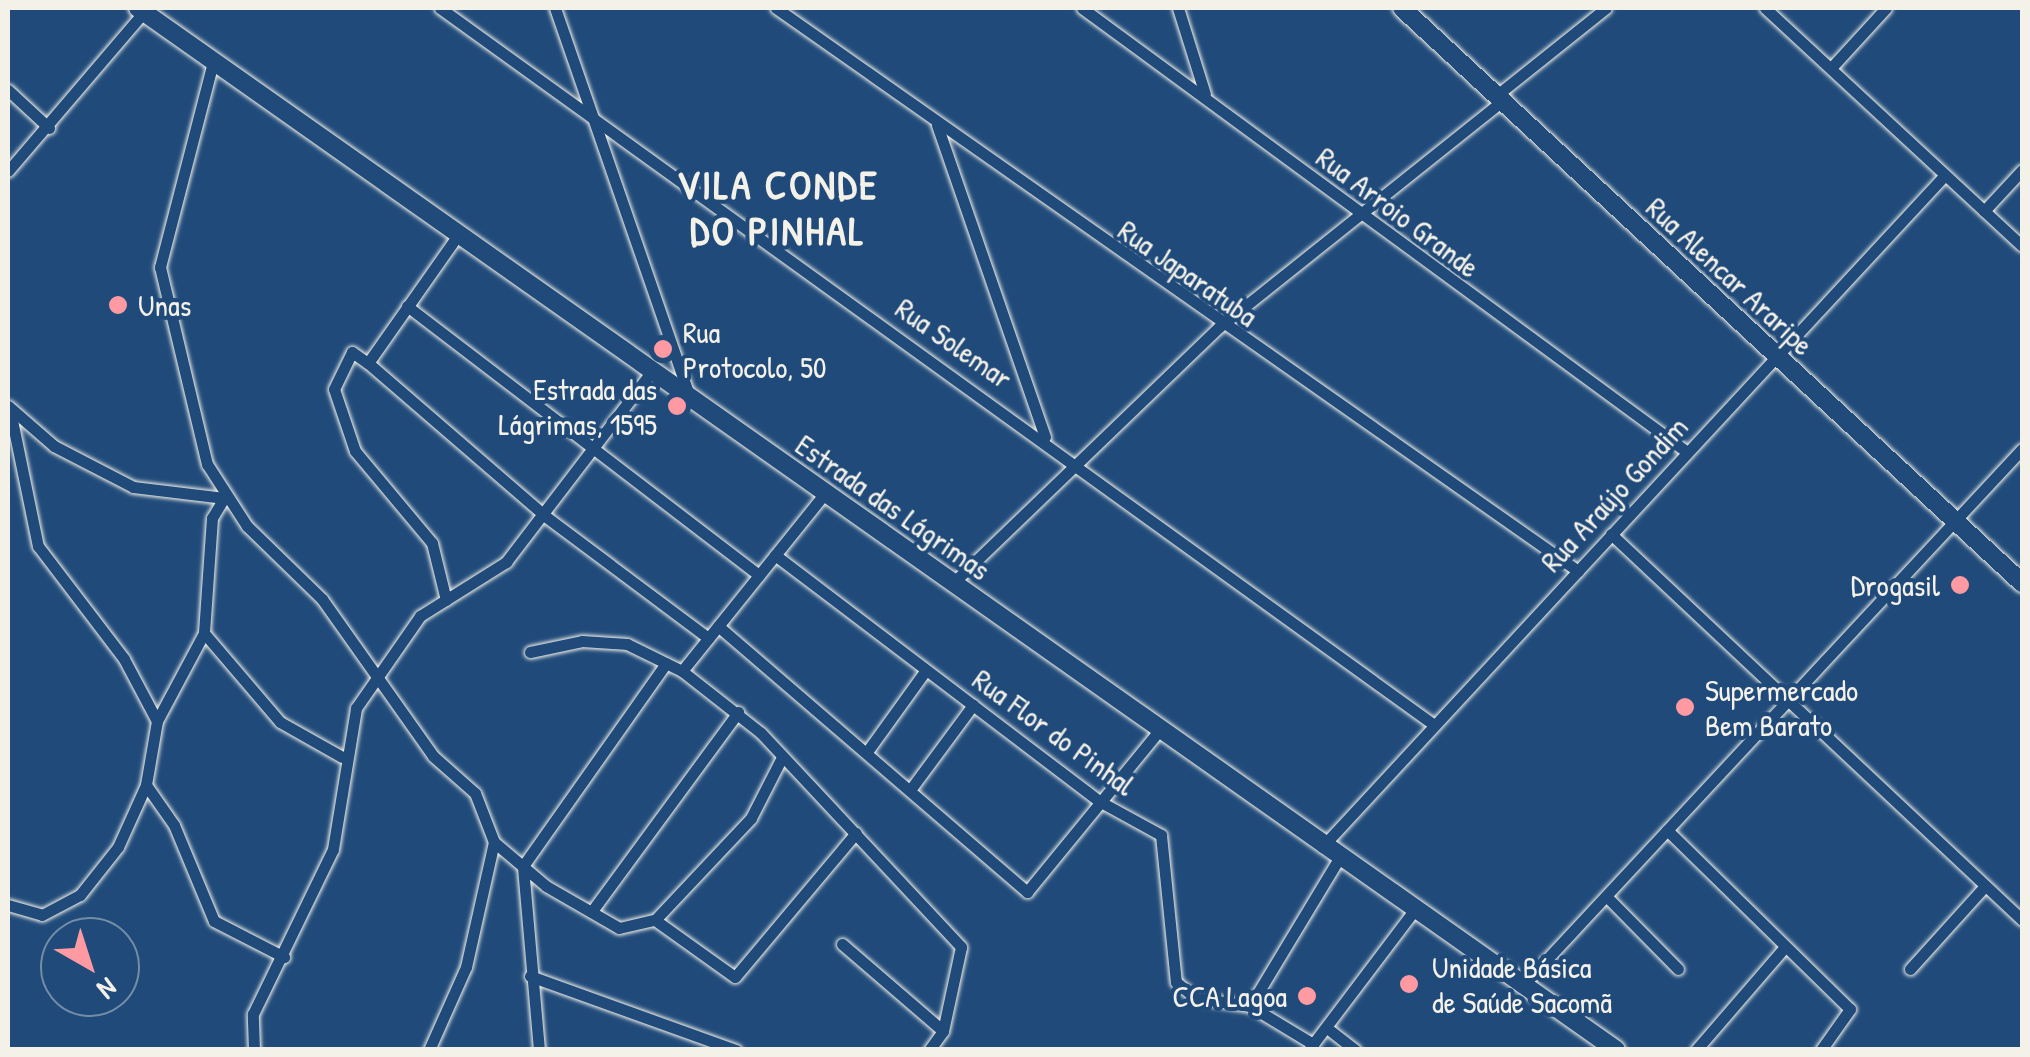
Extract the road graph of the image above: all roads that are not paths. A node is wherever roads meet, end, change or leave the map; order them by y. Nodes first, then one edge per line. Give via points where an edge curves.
1 (440, 8) edge
2 (555, 8) edge
3 (776, 8) edge
4 (1082, 8) edge
5 (1178, 8) edge
6 (1402, 8) edge
7 (1606, 8) edge
8 (1765, 8) edge
9 (1886, 8) edge
10 (142, 10) edge
11 (212, 66) junction
12 (1831, 68) junction
13 (8, 90) edge
14 (1205, 95) junction
15 (1500, 98) junction
16 (592, 117) junction
17 (937, 125) junction
18 (48, 128) junction
19 (2022, 170) edge
20 (8, 171) edge
21 (1945, 176) junction
22 (1984, 211) junction
23 (1356, 214) junction
24 (458, 235) junction
25 (2022, 246) edge
26 (407, 306) junction
27 (1219, 327) junction
28 (1778, 358) junction
29 (368, 363) junction
30 (653, 370) junction
31 (689, 396) junction
32 (9, 411) edge
33 (1045, 438) junction
34 (594, 447) junction
35 (2022, 449) edge
36 (1688, 452) junction
37 (1075, 460) junction
38 (12, 472) edge
39 (20, 490) junction
40 (825, 493) junction
41 (8, 497) edge
42 (224, 498) junction
43 (545, 516) junction
44 (1956, 520) junction
45 (1612, 534) junction
46 (775, 555) junction
47 (1578, 571) junction
48 (758, 575) junction
49 (953, 583) junction
50 (2022, 583) edge
51 (446, 600) junction
52 (718, 626) junction
53 (204, 633) junction
54 (708, 638) junction
55 (530, 652) dead end
56 (666, 663) junction
57 (682, 670) junction
58 (926, 670) junction
59 (377, 674) junction
60 (1786, 699) junction
61 (973, 705) junction
62 (738, 712) junction
63 (157, 721) junction
64 (1434, 725) junction
65 (1159, 731) junction
66 (870, 748) junction
67 (342, 757) junction
68 (781, 759) junction
69 (146, 785) junction
70 (913, 786) junction
71 (1099, 801) junction
72 (1667, 830) junction
73 (856, 833) junction
74 (494, 842) junction
75 (1321, 848) junction
76 (1338, 860) junction
77 (522, 866) junction
78 (1986, 886) junction
79 (1608, 897) junction
80 (8, 905) edge
81 (592, 912) junction
82 (1413, 912) junction
83 (655, 920) junction
84 (2022, 920) edge
85 (842, 944) dead end
86 (1784, 948) junction
87 (284, 957) junction
88 (1910, 968) dead end
89 (1678, 969) dead end
90 (530, 976) junction
91 (1520, 988) junction
92 (1250, 1006) junction
93 (1328, 1028) junction
94 (943, 1032) junction
95 (1311, 1047) edge
96 (254, 1050) edge
97 (429, 1050) edge
98 (540, 1050) edge
99 (736, 1050) edge
100 (928, 1050) edge
101 (1355, 1050) edge
102 (1616, 1050) edge
103 (1696, 1050) edge
104 (1822, 1050) edge

1 - 16 street, Rua Solemar
2 - 16 street
3 - 17 street, Rua Japaratuba
4 - 14 street, Rua Arroio Grande
5 - 14 street
6 - 15 main road, Rua Alencar Araripe
7 - 15 street
8 - 12 street
9 - 12 street
10 - 11 main road, Estrada das Lágrimas
10 - 18 street
11 - 24 main road, Estrada das Lágrimas
11 - 42 street via 160,266 207,464
12 - 21 street
13 - 18 street
14 - 23 street, Rua Arroio Grande
15 - 23 street
15 - 28 main road, Rua Alencar Araripe
16 - 31 street
16 - 33 street, Rua Solemar
17 - 27 street, Rua Japaratuba
17 - 33 street
18 - 20 street
19 - 22 street
21 - 22 street
21 - 28 street, Rua Araújo Gondim
22 - 25 street
23 - 27 street
23 - 36 street, Rua Arroio Grande
24 - 26 street
24 - 30 main road, Estrada das Lágrimas
26 - 29 street
26 - 34 street
27 - 37 street
27 - 47 street, Rua Japaratuba
28 - 36 street, Rua Araújo Gondim
28 - 44 main road, Rua Alencar Araripe
29 - 43 street
29 - 51 street via 352,352 336,374 337,413 356,451 432,543
30 - 31 main road, Estrada das Lágrimas
30 - 34 street
31 - 40 main road, Estrada das Lágrimas
32 - 38 street
32 - 42 street via 132,487
33 - 37 street, Rua Solemar
34 - 43 street
34 - 48 street
35 - 44 street
36 - 45 street, Rua Araújo Gondim
37 - 49 street
37 - 64 street, Rua Solemar
38 - 39 street
39 - 41 street
39 - 63 street via 46,562 106,633
40 - 46 street
40 - 49 main road, Estrada das Lágrimas
42 - 53 street via 212,518
42 - 59 street via 322,599
43 - 51 street via 506,562
43 - 54 street
44 - 50 main road, Rua Alencar Araripe
44 - 60 street
45 - 47 street, Rua Araújo Gondim
45 - 60 street
46 - 48 street
46 - 58 street, Rua Flor do Pinhal
47 - 64 street, Rua Araújo Gondim
48 - 52 street
49 - 65 main road, Estrada das Lágrimas
51 - 59 street via 401,636
52 - 54 street
52 - 66 street
53 - 63 street
53 - 67 street via 280,722
54 - 57 street
55 - 56 street via 582,640 627,644
56 - 57 street
56 - 77 street
57 - 62 street
58 - 61 street, Rua Flor do Pinhal
58 - 66 street
59 - 67 street
59 - 74 street via 433,756 475,793
60 - 72 street
60 - 78 street
61 - 70 street
61 - 71 street, Rua Flor do Pinhal
62 - 68 street
62 - 81 street
63 - 69 street
64 - 75 street, Rua Araújo Gondim
65 - 71 street
65 - 75 main road, Estrada das Lágrimas
66 - 70 street
67 - 87 street via 333,848
68 - 73 street
68 - 83 street via 750,818
69 - 80 street via 118,847 80,895 42,915
69 - 87 street via 174,825 214,921
70 - 71 street via 1027,892
71 - 92 street, Rua Flor do Pinhal via 1161,835 1176,982 1196,998
72 - 79 street
72 - 86 street
73 - 83 street via 735,977
73 - 94 street via 960,947
74 - 77 street
74 - 97 street via 466,967
75 - 76 main road, Estrada das Lágrimas
76 - 82 main road, Estrada das Lágrimas
76 - 92 street
77 - 81 street
77 - 90 street
78 - 84 street
78 - 88 street
79 - 89 street
79 - 91 street
81 - 83 street via 619,928
82 - 91 main road, Estrada das Lágrimas
82 - 93 street
85 - 94 street
86 - 103 street
86 - 104 street via 1851,1011
87 - 96 street via 254,1014
90 - 98 street
90 - 99 street
91 - 102 main road, Estrada das Lágrimas
92 - 95 street, Rua Flor do Pinhal
93 - 95 street
93 - 101 street
94 - 100 street

